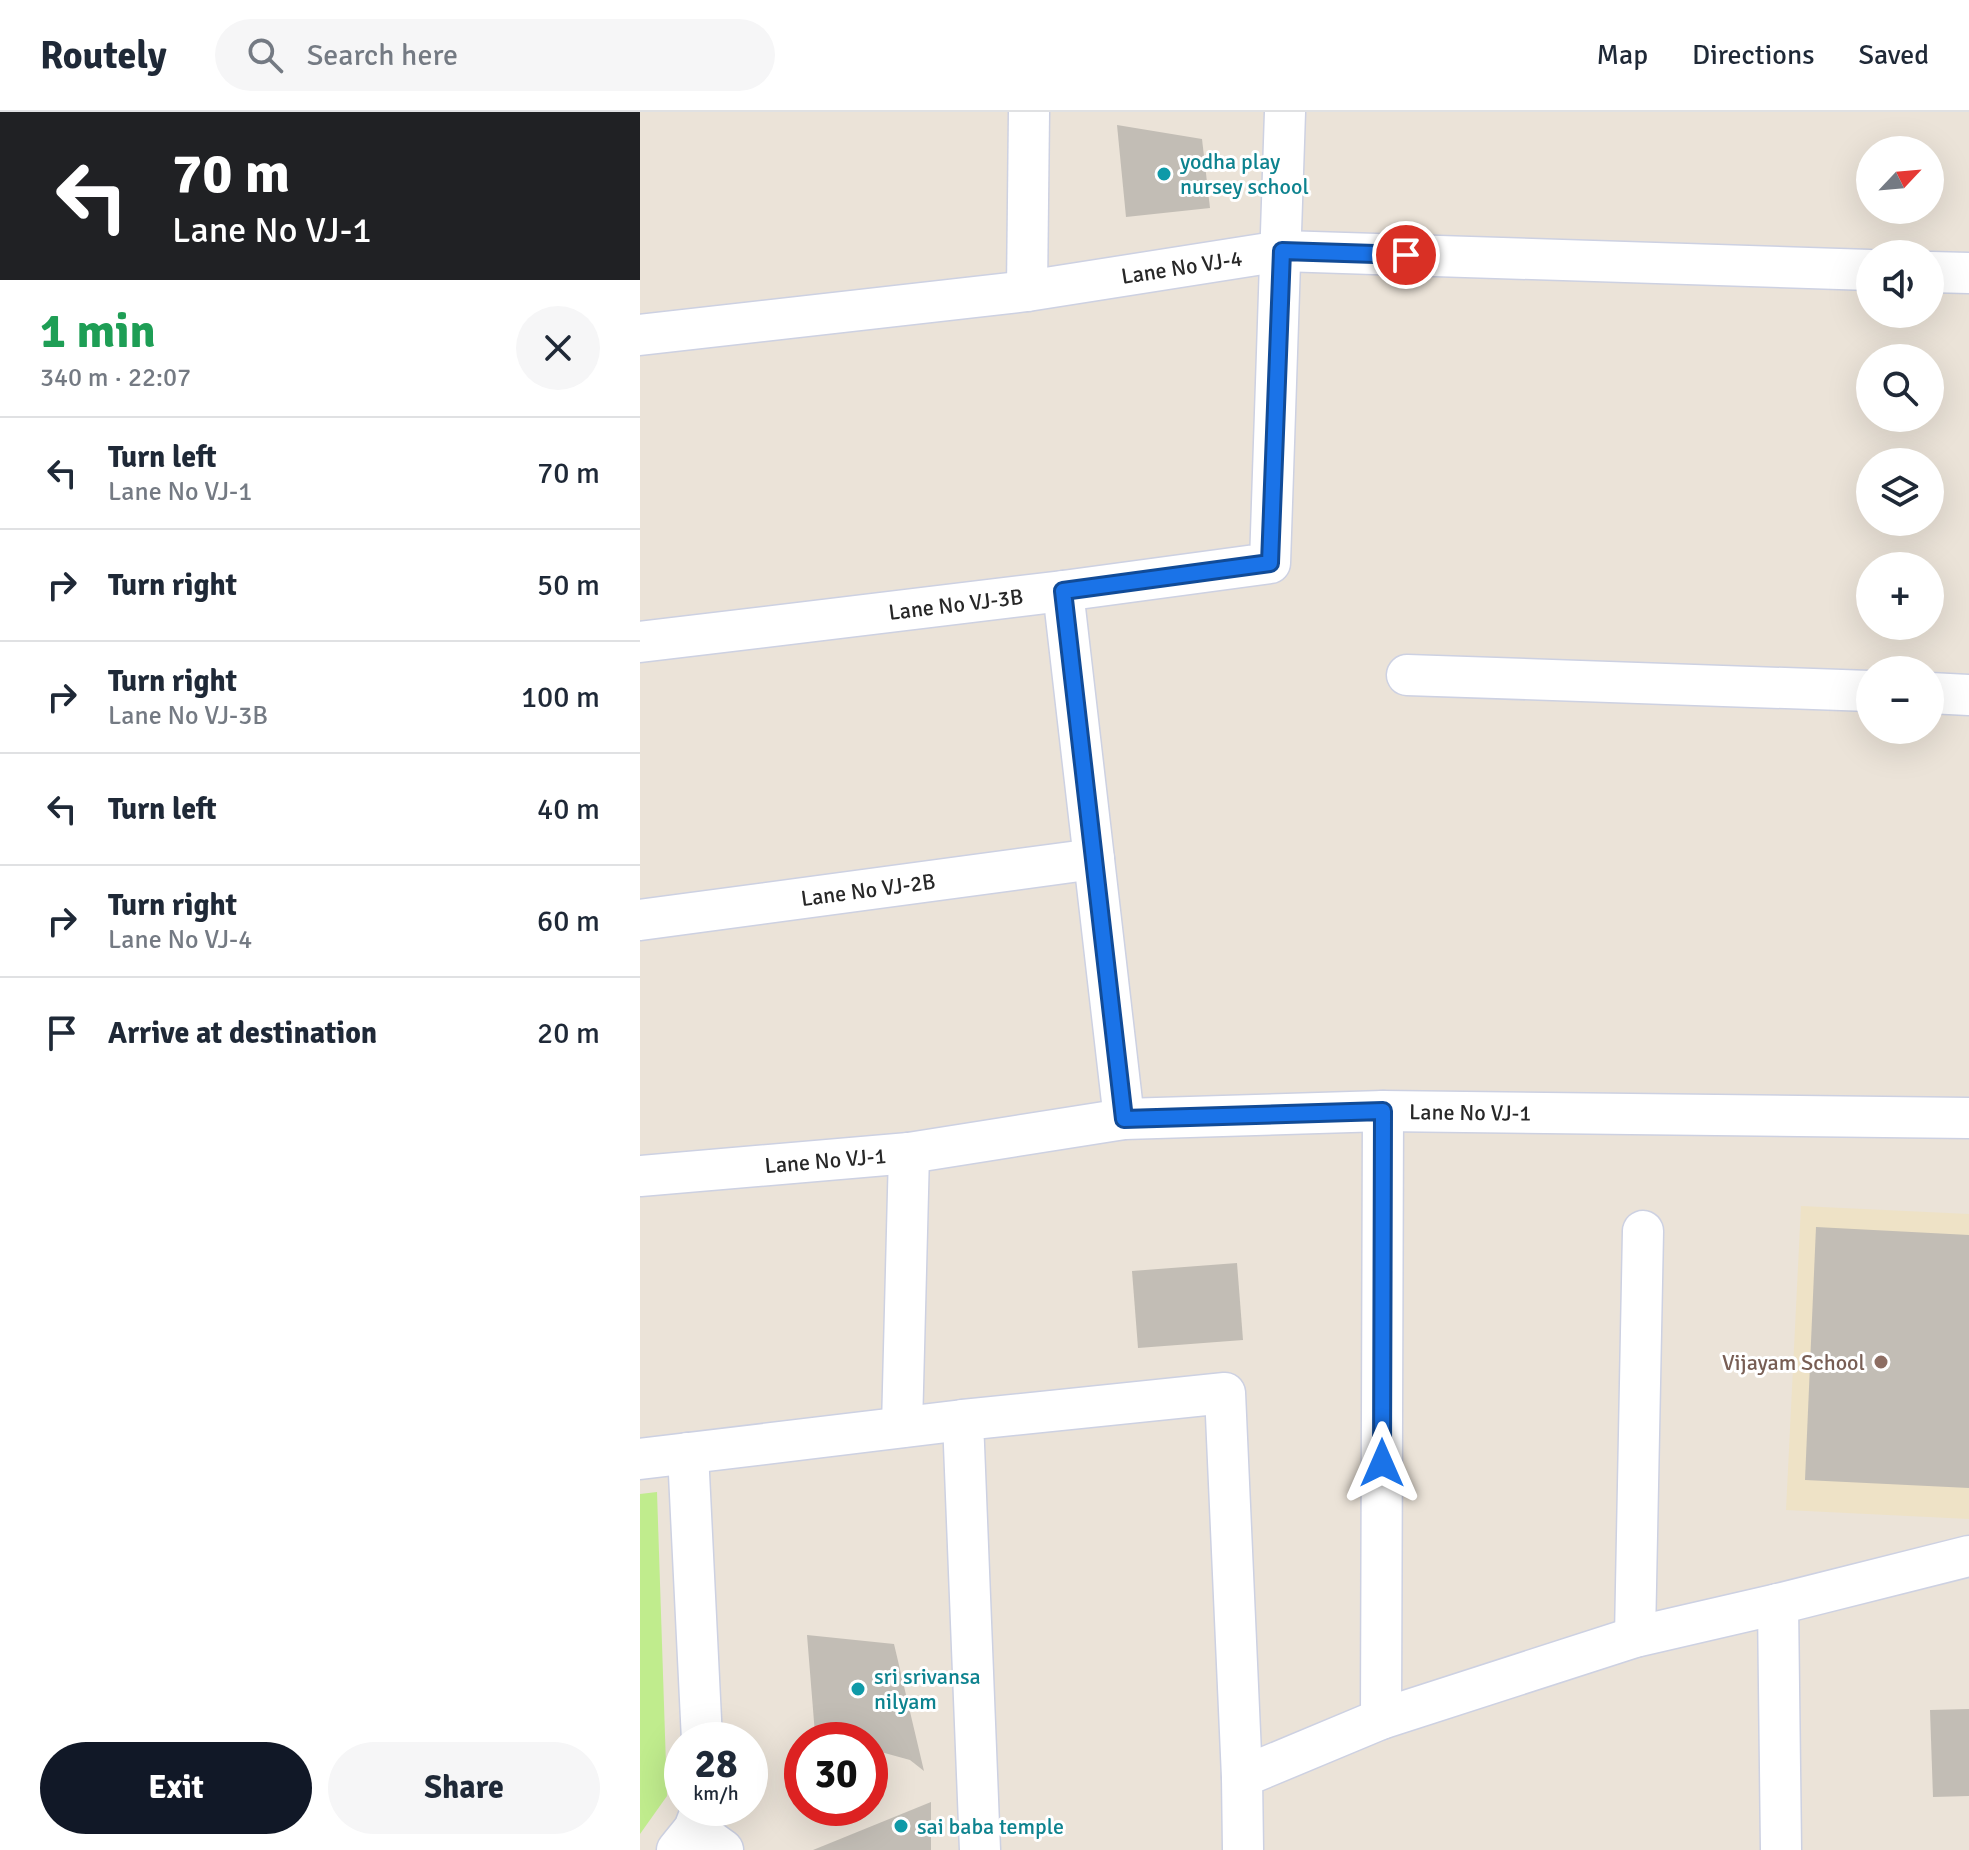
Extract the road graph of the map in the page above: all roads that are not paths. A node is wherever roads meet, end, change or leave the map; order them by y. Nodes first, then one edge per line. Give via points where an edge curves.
1 (1029, 112) edge
2 (1285, 112) edge
3 (1282, 251) junction
4 (1856, 270) edge
5 (1944, 272) edge
6 (1969, 273) edge
7 (1027, 291) junction
8 (640, 335) edge
9 (1063, 591) junction
10 (640, 642) edge
11 (1407, 675) dead end
12 (1856, 691) edge
13 (1944, 694) edge
14 (1969, 695) edge
15 (1094, 859) junction
16 (640, 920) edge
17 (1383, 1111) junction
18 (1969, 1118) edge
19 (1124, 1119) junction
20 (909, 1153) junction
21 (640, 1176) edge
22 (1643, 1231) dead end
23 (963, 1420) junction
24 (902, 1427) junction
25 (688, 1453) junction
26 (640, 1459) edge
27 (1969, 1556) edge
28 (1778, 1604) junction
29 (1635, 1637) junction
30 (1381, 1719) junction
31 (701, 1722) edge
32 (1242, 1777) junction
33 (980, 1850) edge
34 (1243, 1850) edge
35 (1781, 1850) edge

1 - 7 street
2 - 3 street
3 - 4 street, Lane No VJ-4
3 - 7 street, Lane No VJ-4
3 - 9 street, Lane No VJ-3B via 1270,563
5 - 6 street
7 - 8 street, Lane No VJ-4
9 - 10 street, Lane No VJ-3B
9 - 15 street
11 - 12 street
13 - 14 street
15 - 16 street, Lane No VJ-2B
15 - 19 street
17 - 18 street, Lane No VJ-1
17 - 19 street, Lane No VJ-1
17 - 30 street
19 - 20 street, Lane No VJ-1
20 - 21 street, Lane No VJ-1
20 - 24 street
22 - 29 street
23 - 24 street
23 - 32 street via 1225,1393
23 - 33 street
24 - 25 street
25 - 26 street
25 - 31 street
27 - 28 street
28 - 29 street
28 - 35 street
29 - 30 street
30 - 32 street
32 - 34 street

